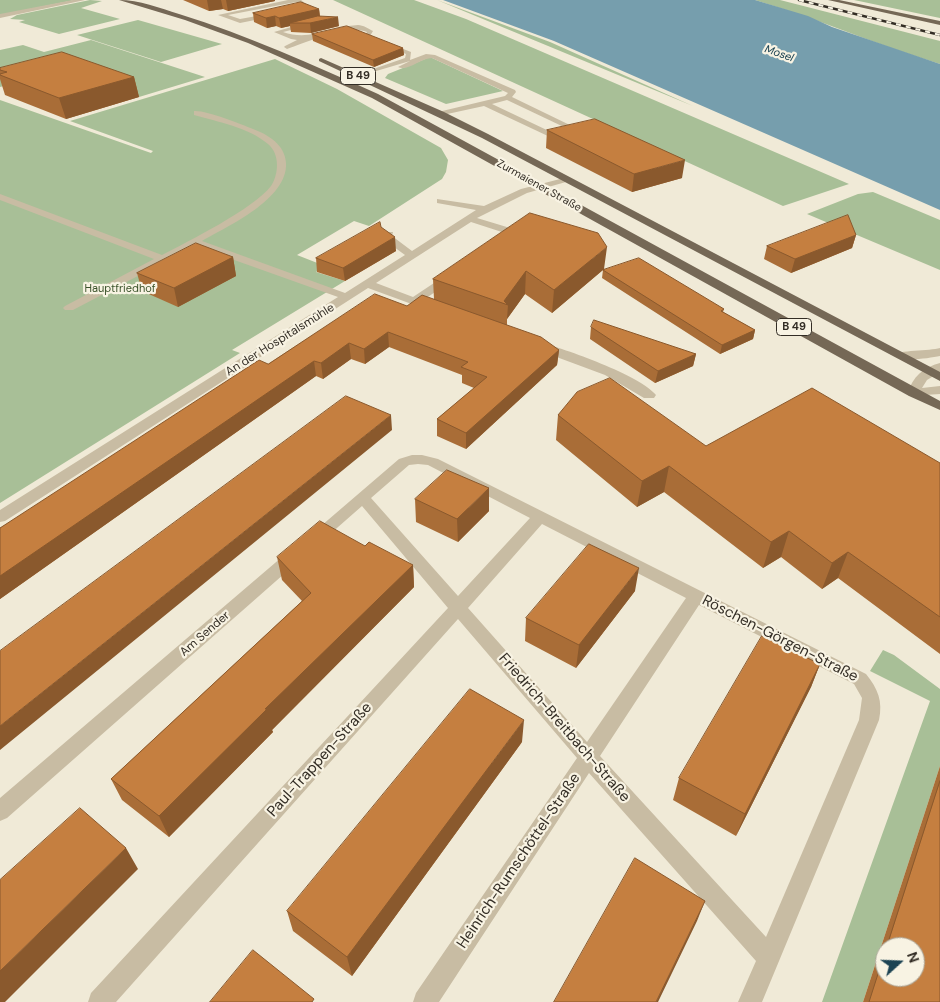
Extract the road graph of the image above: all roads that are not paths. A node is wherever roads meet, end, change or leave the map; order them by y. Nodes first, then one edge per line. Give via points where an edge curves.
1 (82, 0) edge
2 (122, 0) edge
3 (137, 0) edge
4 (297, 0) edge
5 (831, 0) edge
6 (0, 16) edge
7 (346, 20) dead end
8 (317, 22) edge
9 (940, 23) edge
10 (358, 27) junction
11 (264, 38) dead end
12 (307, 38) junction
13 (283, 45) joint
14 (297, 50) dead end
15 (314, 58) dead end
16 (358, 76) junction
17 (367, 80) junction
18 (508, 98) junction
19 (484, 104) junction
20 (197, 113) dead end
21 (441, 114) junction
22 (506, 147) junction
23 (479, 154) junction
24 (568, 180) junction
25 (540, 187) junction
26 (0, 197) edge
27 (440, 202) dead end
28 (485, 209) junction
29 (470, 219) junction
30 (389, 234) edge
31 (194, 242) junction
32 (499, 244) edge
33 (411, 255) junction
34 (164, 259) junction
35 (462, 269) edge
36 (367, 284) junction
37 (347, 297) junction
38 (414, 301) junction
39 (69, 308) dead end
40 (442, 311) edge
41 (527, 342) edge
42 (940, 352) edge
43 (899, 355) junction
44 (937, 372) edge
45 (940, 390) edge
46 (914, 394) junction
47 (649, 395) dead end
48 (940, 406) edge
49 (412, 459) joint
50 (362, 497) junction
51 (0, 517) edge
52 (538, 518) junction
53 (696, 596) junction
54 (459, 607) junction
55 (588, 757) junction
56 (0, 811) edge
57 (768, 957) junction
58 (100, 1002) edge
59 (425, 1002) edge
60 (750, 1002) edge

1 - 6 street
2 - 23 main road, Zurmaiener Straße / B 49 via 180,16 269,49 374,96
3 - 11 main road
4 - 4 street via 302,4 298,10 240,21 222,14
5 - 9 main road
7 - 10 street
8 - 12 street via 277,32 293,38
10 - 12 street
10 - 16 street via 370,32 366,36 409,53 408,59
12 - 13 street
13 - 14 main road
15 - 16 main road, Zurmaiener Straße / B 49
16 - 17 main road, Zurmaiener Straße / B 49
17 - 18 street via 433,56 512,92
17 - 21 main road, Zurmaiener Straße / B 49
18 - 19 street
18 - 19 street via 574,128 550,136
19 - 21 street
20 - 31 street via 262,136 278,150 282,167 271,192
21 - 22 main road, Zurmaiener Straße / B 49
22 - 23 main road
22 - 24 main road, Zurmaiener Straße / B 49
23 - 25 main road, Zurmaiener Straße / B 49
24 - 25 street, An der Hospitalsmühle
24 - 43 main road, Zurmaiener Straße / B 49
25 - 28 street, An der Hospitalsmühle
25 - 46 main road, Zurmaiener Straße / B 49
26 - 34 street
27 - 28 street
28 - 29 street, An der Hospitalsmühle
29 - 32 street via 516,233
29 - 33 street, An der Hospitalsmühle
30 - 33 street via 387,237
31 - 34 street
31 - 37 street
33 - 36 street, An der Hospitalsmühle
34 - 39 street
35 - 38 street
36 - 37 street, An der Hospitalsmühle
36 - 38 street
37 - 51 street, An der Hospitalsmühle
38 - 40 street
41 - 47 street via 590,364
42 - 43 street
43 - 44 main road, Zurmaiener Straße / B 49
44 - 46 street via 921,377
45 - 46 street
46 - 48 main road, Zurmaiener Straße / B 49
49 - 50 street, Am Sender
49 - 52 street, Röschen-Görgen-Straße via 433,462
50 - 54 street, Friedrich-Breitbach-Straße
50 - 56 street, Am Sender
52 - 53 street, Röschen-Görgen-Straße
52 - 54 street, Paul-Trappen-Straße
53 - 55 street, Heinrich-Rumschöttel-Straße
53 - 57 street, Röschen-Görgen-Straße via 860,679 870,691 873,704
54 - 55 street, Friedrich-Breitbach-Straße
54 - 58 street, Paul-Trappen-Straße
55 - 57 street, Friedrich-Breitbach-Straße
55 - 59 street, Heinrich-Rumschöttel-Straße
57 - 60 street, Röschen-Görgen-Straße

